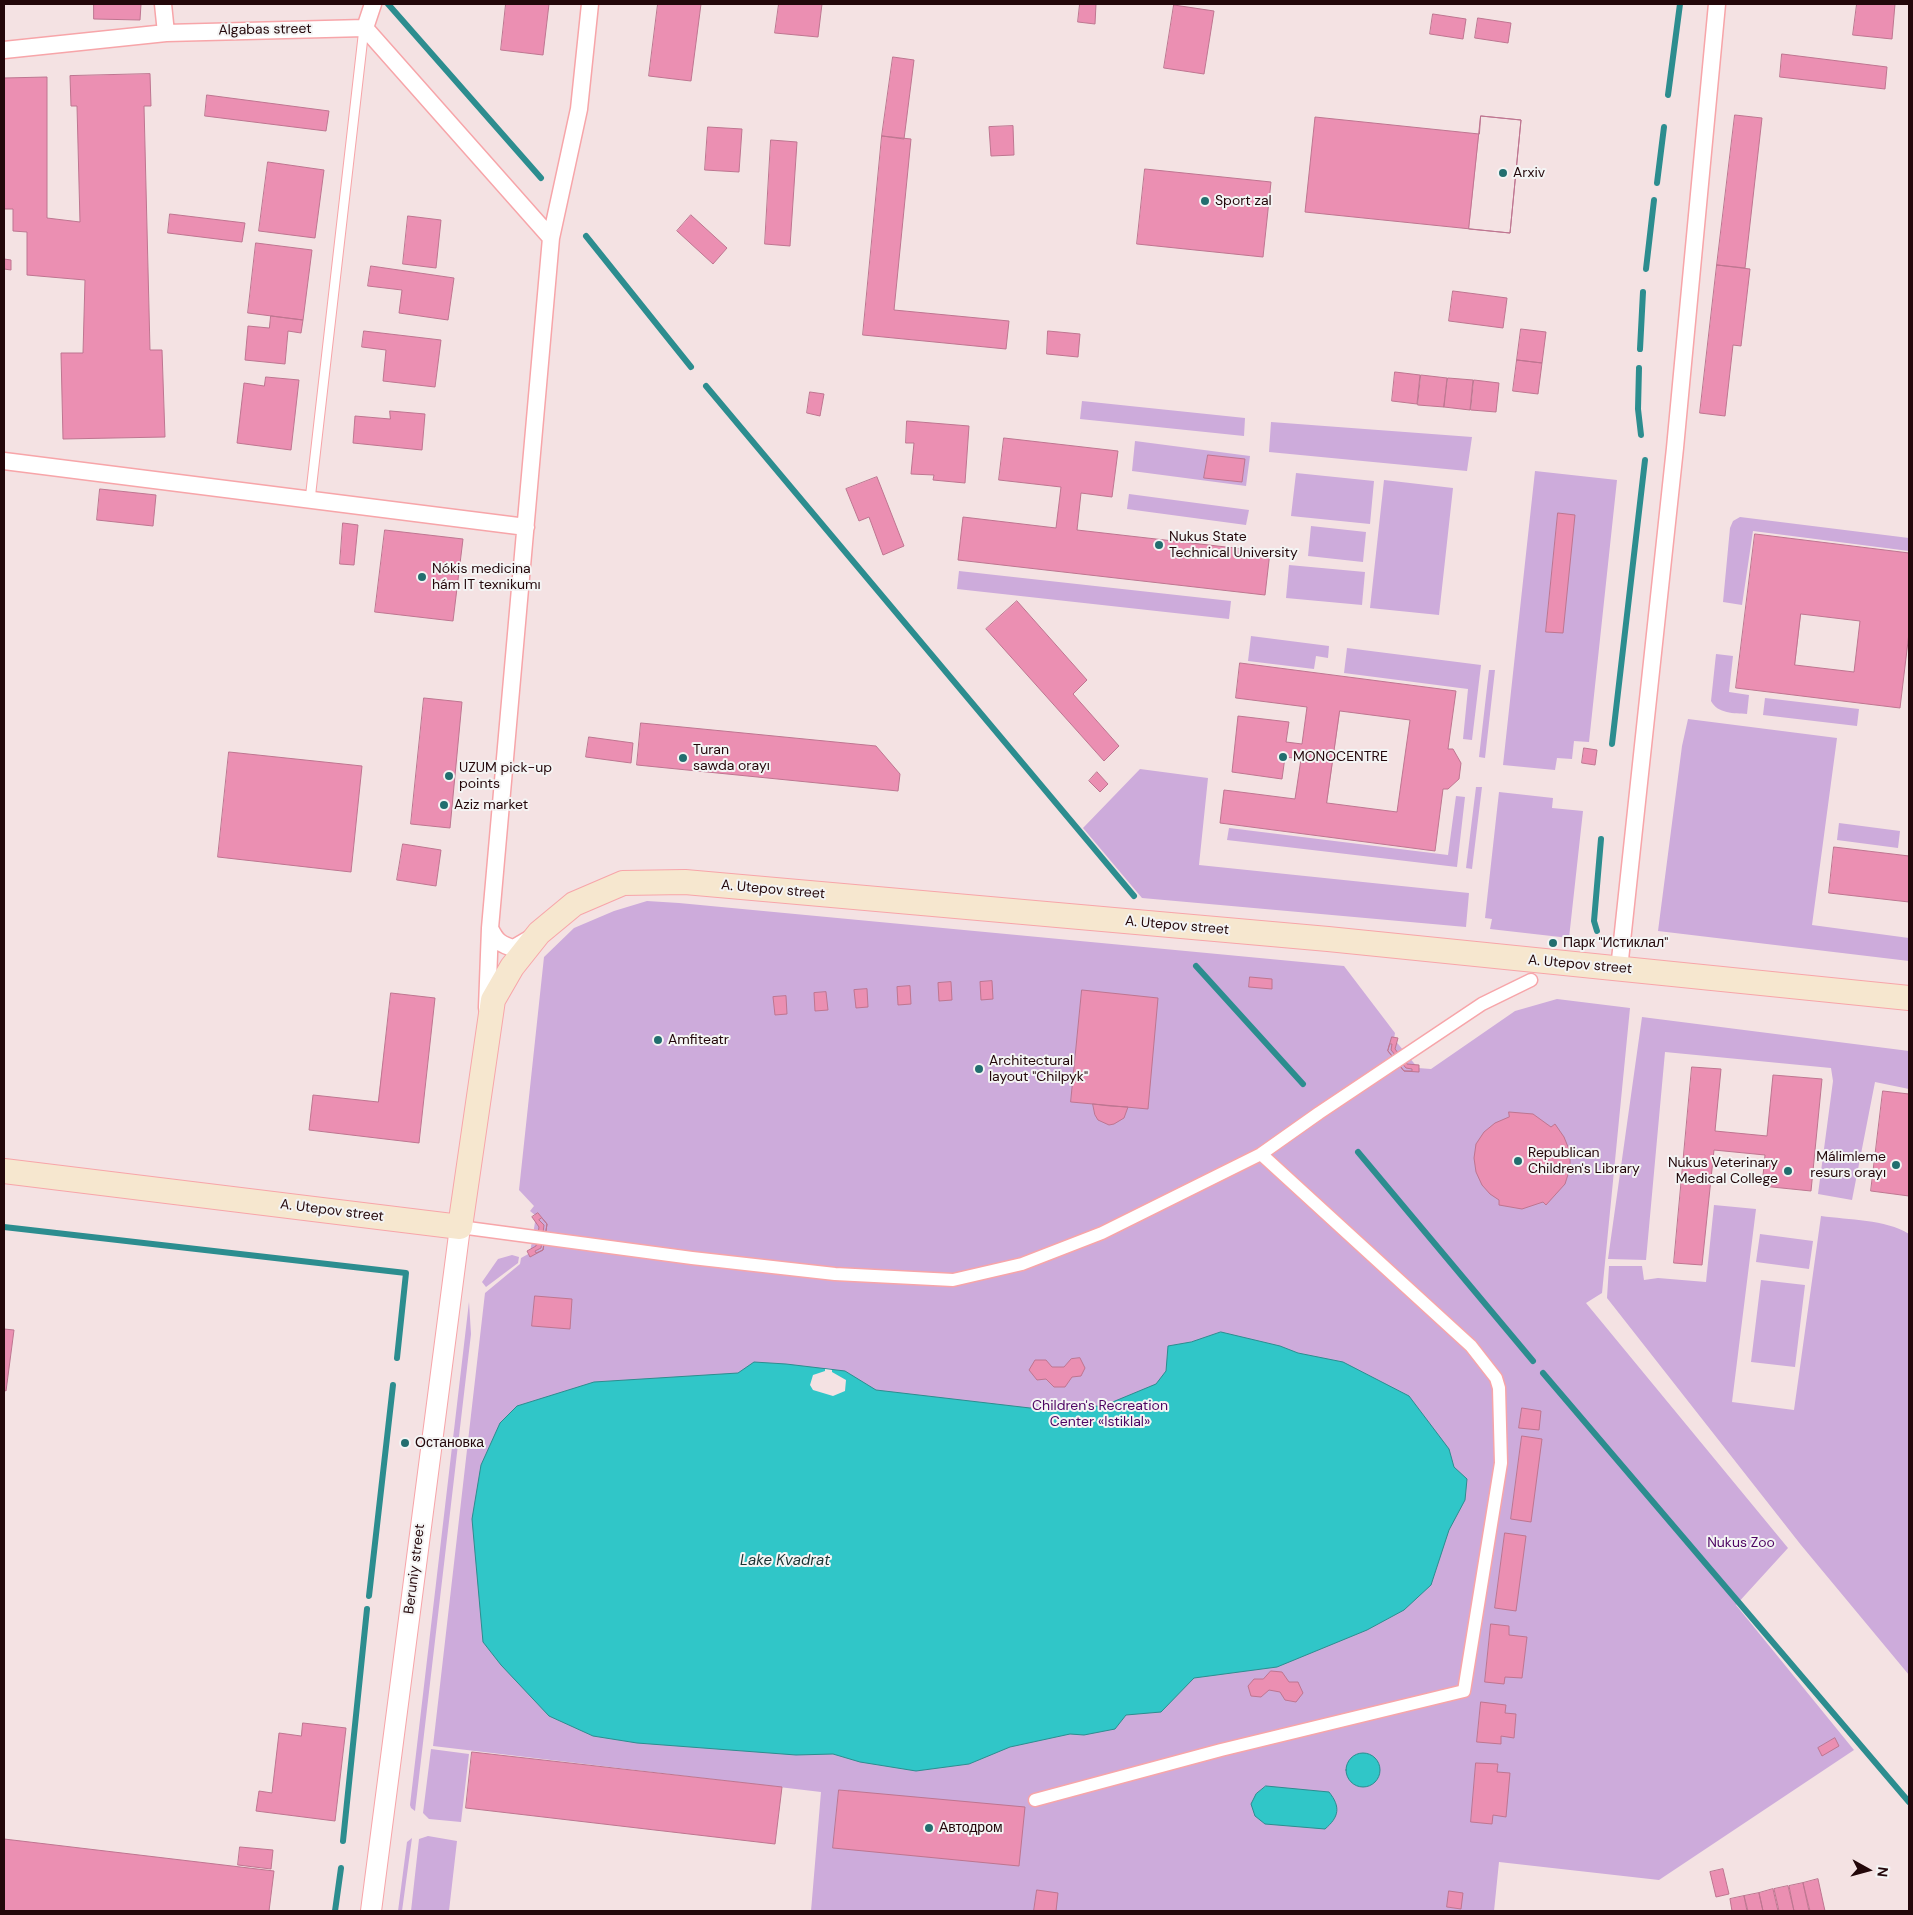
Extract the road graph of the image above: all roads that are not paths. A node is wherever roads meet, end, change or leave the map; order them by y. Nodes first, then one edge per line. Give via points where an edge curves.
1 (163, 4) edge
2 (373, 4) edge
3 (590, 4) edge
4 (1716, 4) edge
5 (364, 28) junction
6 (166, 33) junction
7 (4, 50) edge
8 (551, 238) junction
9 (4, 461) edge
10 (310, 500) junction
11 (526, 527) junction
12 (490, 928) junction
13 (539, 933) junction
14 (1619, 969) junction
15 (1531, 980) dead end
16 (1909, 998) edge
17 (487, 1026) junction
18 (1262, 1154) junction
19 (4, 1171) edge
20 (460, 1227) junction
21 (1035, 1800) dead end
22 (371, 1911) edge

1 - 6 street
2 - 5 street
3 - 8 street via 579,109
4 - 14 street via 1675,448
5 - 6 street, Algabas street
5 - 8 street
5 - 10 lane
6 - 7 street, Algabas street
8 - 11 street
9 - 10 street
10 - 11 street
11 - 12 street
12 - 13 street via 503,945 514,948
12 - 17 street
13 - 14 main road, A. Utepov street via 574,904 623,883 685,882
13 - 17 main road, A. Utepov street via 512,967 493,1000
14 - 16 main road, A. Utepov street
15 - 18 street via 1482,1004
17 - 20 main road
18 - 20 street via 1102,1233 1022,1264 953,1280 835,1274
18 - 21 street via 1471,1346 1496,1378 1502,1423 1502,1463 1464,1691
19 - 20 main road, A. Utepov street
20 - 22 street, Beruniy street

